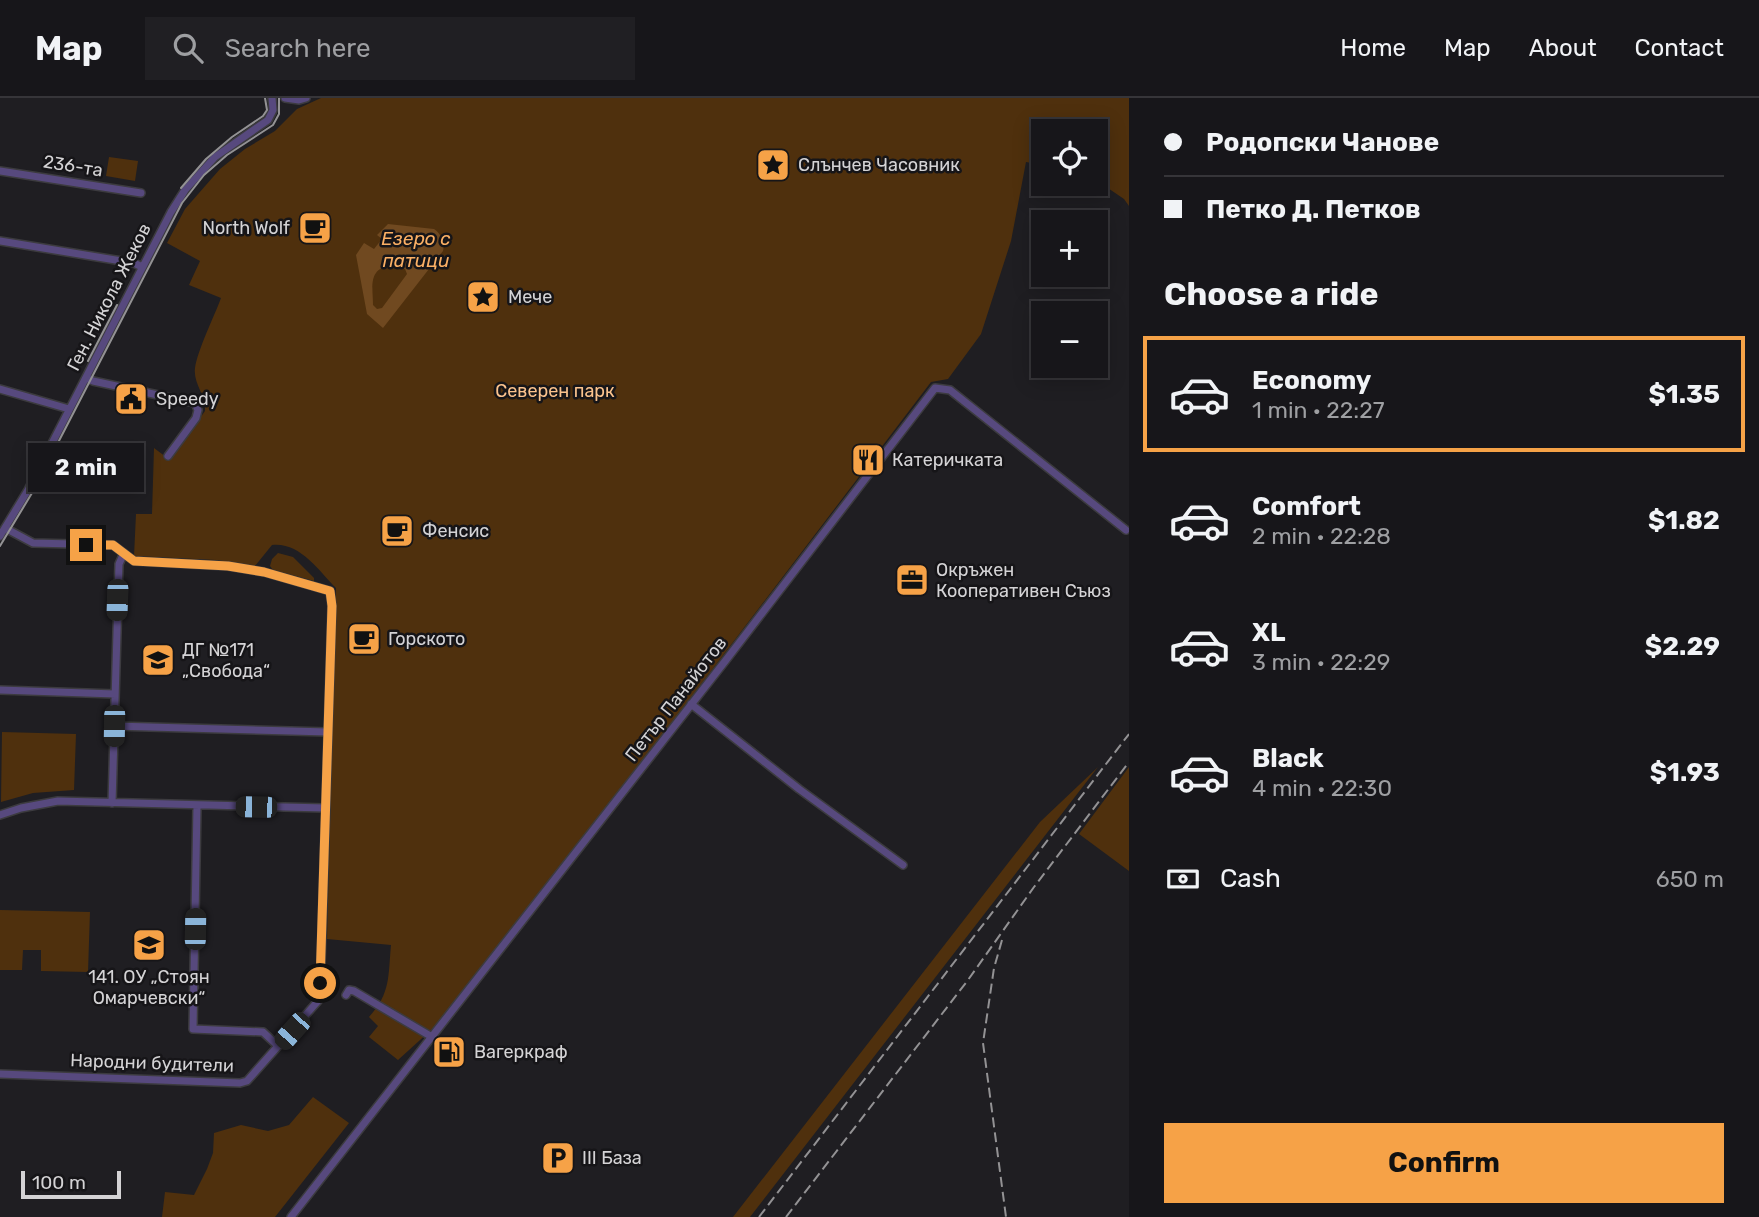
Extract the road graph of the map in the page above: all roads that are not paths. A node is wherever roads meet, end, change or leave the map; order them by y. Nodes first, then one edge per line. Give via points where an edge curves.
1 (272, 98) edge
2 (285, 98) edge
3 (306, 98) edge
4 (0, 171) edge
5 (141, 193) dead end
6 (0, 241) edge
7 (142, 267) junction
8 (86, 378) junction
9 (0, 389) edge
10 (69, 409) junction
11 (168, 456) dead end
12 (5, 528) junction
13 (1126, 530) dead end
14 (0, 536) edge
15 (124, 553) junction
16 (0, 690) edge
17 (115, 694) junction
18 (691, 704) junction
19 (114, 726) junction
20 (328, 732) junction
21 (112, 803) junction
22 (197, 806) junction
23 (326, 808) junction
24 (0, 815) edge
25 (903, 865) dead end
26 (346, 995) dead end
27 (432, 1037) junction
28 (278, 1046) junction
29 (0, 1074) edge
30 (290, 1217) edge

1 - 7 street, Ген. Никола Жеков via 268,120 224,150 185,190
2 - 3 street
4 - 5 street, 236-та
6 - 7 street
7 - 8 street, Ген. Никола Жеков
8 - 10 street, Ген. Никола Жеков
8 - 11 street via 195,403 196,418
9 - 10 street
10 - 12 street, Ген. Никола Жеков
12 - 14 street, Ген. Никола Жеков
12 - 15 street via 33,543 113,545
13 - 18 street, Петър Панайотов via 950,390 935,388
15 - 17 street via 119,564
15 - 20 street, Народни будители via 134,561 264,572 330,591
16 - 17 street
17 - 19 street
18 - 25 street
18 - 27 street, Петър Панайотов
19 - 20 street
19 - 21 street
20 - 23 street, Народни будители
21 - 22 street
21 - 24 street via 58,802
22 - 23 street
22 - 28 street via 193,1029 263,1032
23 - 28 street, Народни будители via 320,995
26 - 27 street via 354,991
27 - 30 street, Петър Панайотов
28 - 29 street, Народни будители via 240,1083

